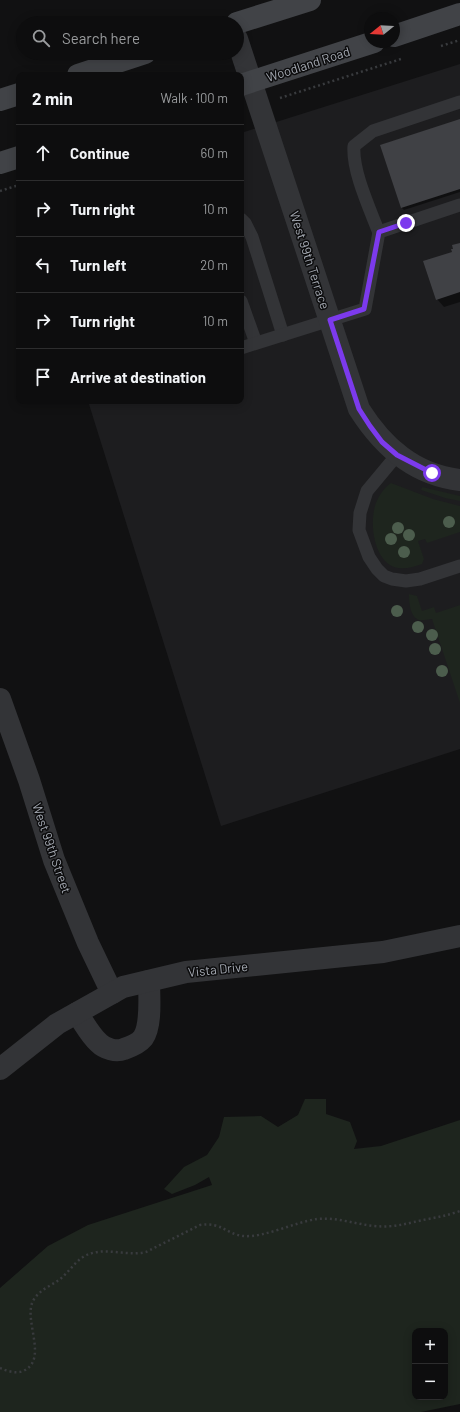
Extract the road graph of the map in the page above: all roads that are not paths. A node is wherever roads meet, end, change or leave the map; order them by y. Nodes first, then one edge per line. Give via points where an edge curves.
1 (310, 0) edge
2 (460, 14) edge
3 (244, 21) edge
4 (400, 34) edge
5 (364, 45) edge
6 (124, 60) edge
7 (241, 60) edge
8 (87, 72) edge
9 (244, 72) edge
10 (244, 74) edge
11 (246, 84) edge
12 (16, 95) edge
13 (0, 100) edge
14 (460, 102) edge
15 (16, 158) edge
16 (0, 163) edge
17 (460, 205) edge
18 (244, 221) edge
19 (379, 233) junction
20 (244, 314) edge
21 (330, 320) junction
22 (283, 335) junction
23 (256, 343) junction
24 (244, 347) edge
25 (397, 455) junction
26 (460, 480) edge
27 (460, 566) edge
28 (0, 699) edge
29 (4, 726) edge
30 (460, 936) edge
31 (149, 981) junction
32 (112, 993) junction
33 (77, 1013) junction
34 (0, 1069) edge

1 - 3 main road
2 - 4 main road
5 - 11 main road, Woodland Road
6 - 8 main road
7 - 9 street, West 99th Terrace
10 - 11 street, West 99th Terrace
11 - 21 street, West 99th Terrace via 258,105
12 - 13 main road
14 - 19 lane via 373,130 354,146 353,156
15 - 16 main road
17 - 19 lane
18 - 22 lane via 252,237
19 - 21 lane via 364,309
20 - 23 lane
21 - 22 lane
21 - 25 street, West 99th Terrace via 359,409 382,442
22 - 23 lane
23 - 24 lane
25 - 26 street, West 99th Terrace via 432,473
25 - 27 lane via 367,491 360,513 359,530 369,557 384,576 406,581
28 - 29 street, West 99th Street
29 - 32 street, West 99th Street via 29,780 54,860 88,943
30 - 31 street, Vista Drive via 383,952 186,972
31 - 32 street, Vista Drive via 123,987
31 - 33 street via 148,1026 143,1038 123,1050 111,1050 99,1043
32 - 33 street, Vista Drive
33 - 34 street, Vista Drive via 57,1024

